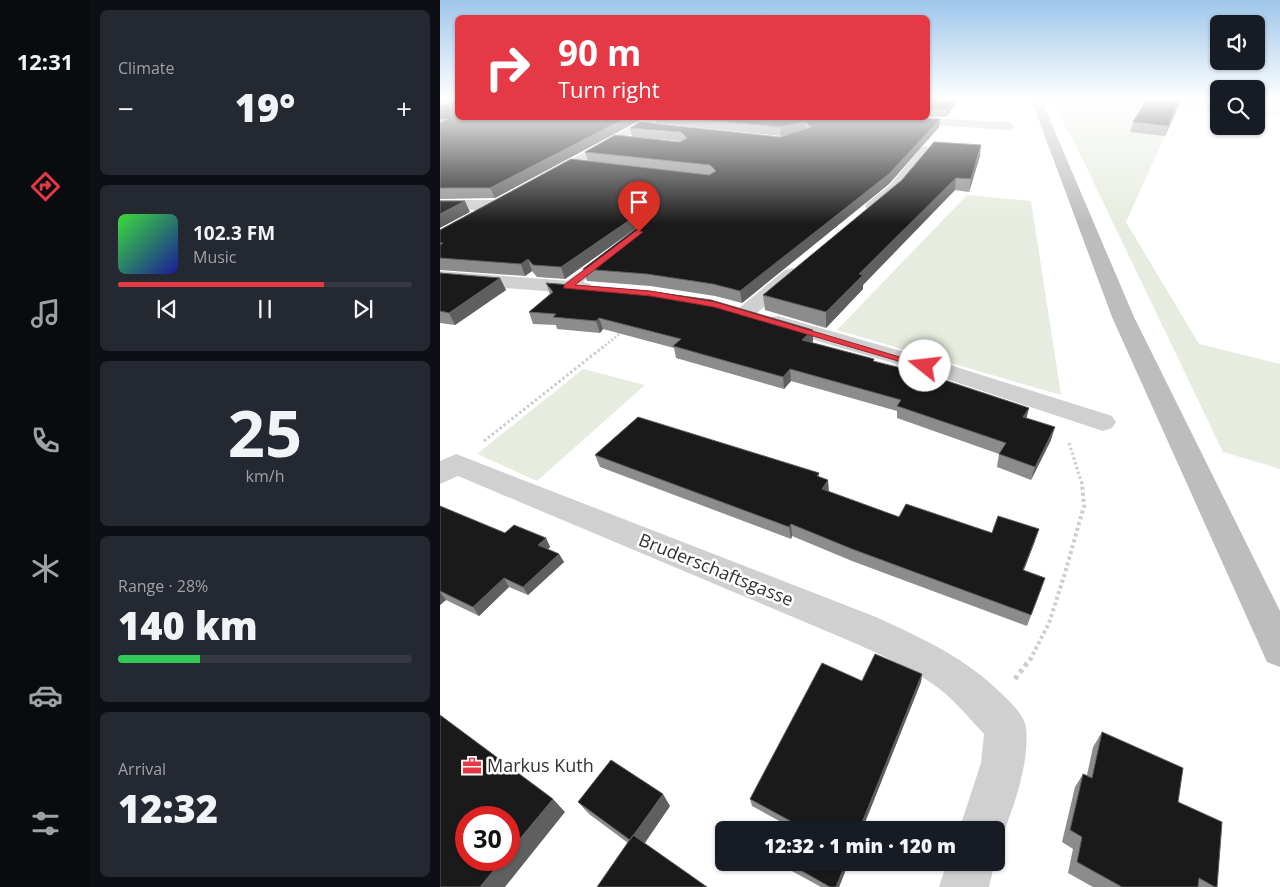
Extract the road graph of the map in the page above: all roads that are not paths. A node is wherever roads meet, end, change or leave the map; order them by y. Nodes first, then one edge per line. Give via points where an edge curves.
1 (614, 140) edge
2 (622, 140) edge
3 (1053, 140) edge
4 (634, 141) edge
5 (927, 150) edge
6 (568, 164) junction
7 (587, 166) edge
8 (529, 187) edge
9 (514, 196) edge
10 (440, 205) edge
11 (498, 205) junction
12 (473, 219) edge
13 (857, 219) edge
14 (618, 248) edge
15 (805, 263) edge
16 (440, 277) edge
17 (567, 287) junction
18 (604, 290) edge
19 (722, 306) edge
20 (745, 313) junction
21 (1103, 422) dead end
22 (448, 469) edge
23 (1280, 650) edge
24 (985, 821) edge
25 (968, 871) edge
26 (964, 887) edge

1 - 6 street
2 - 4 lane
3 - 23 main road via 1123,317
5 - 13 street via 895,188
6 - 7 lane
6 - 8 street
9 - 11 street
10 - 11 street
11 - 12 street
14 - 17 lane
15 - 20 street
16 - 17 street
17 - 18 street
19 - 20 street
20 - 21 street via 942,370
22 - 24 street, Bruderschaftsgasse via 863,629 947,672 1005,727 1003,763
25 - 26 street

